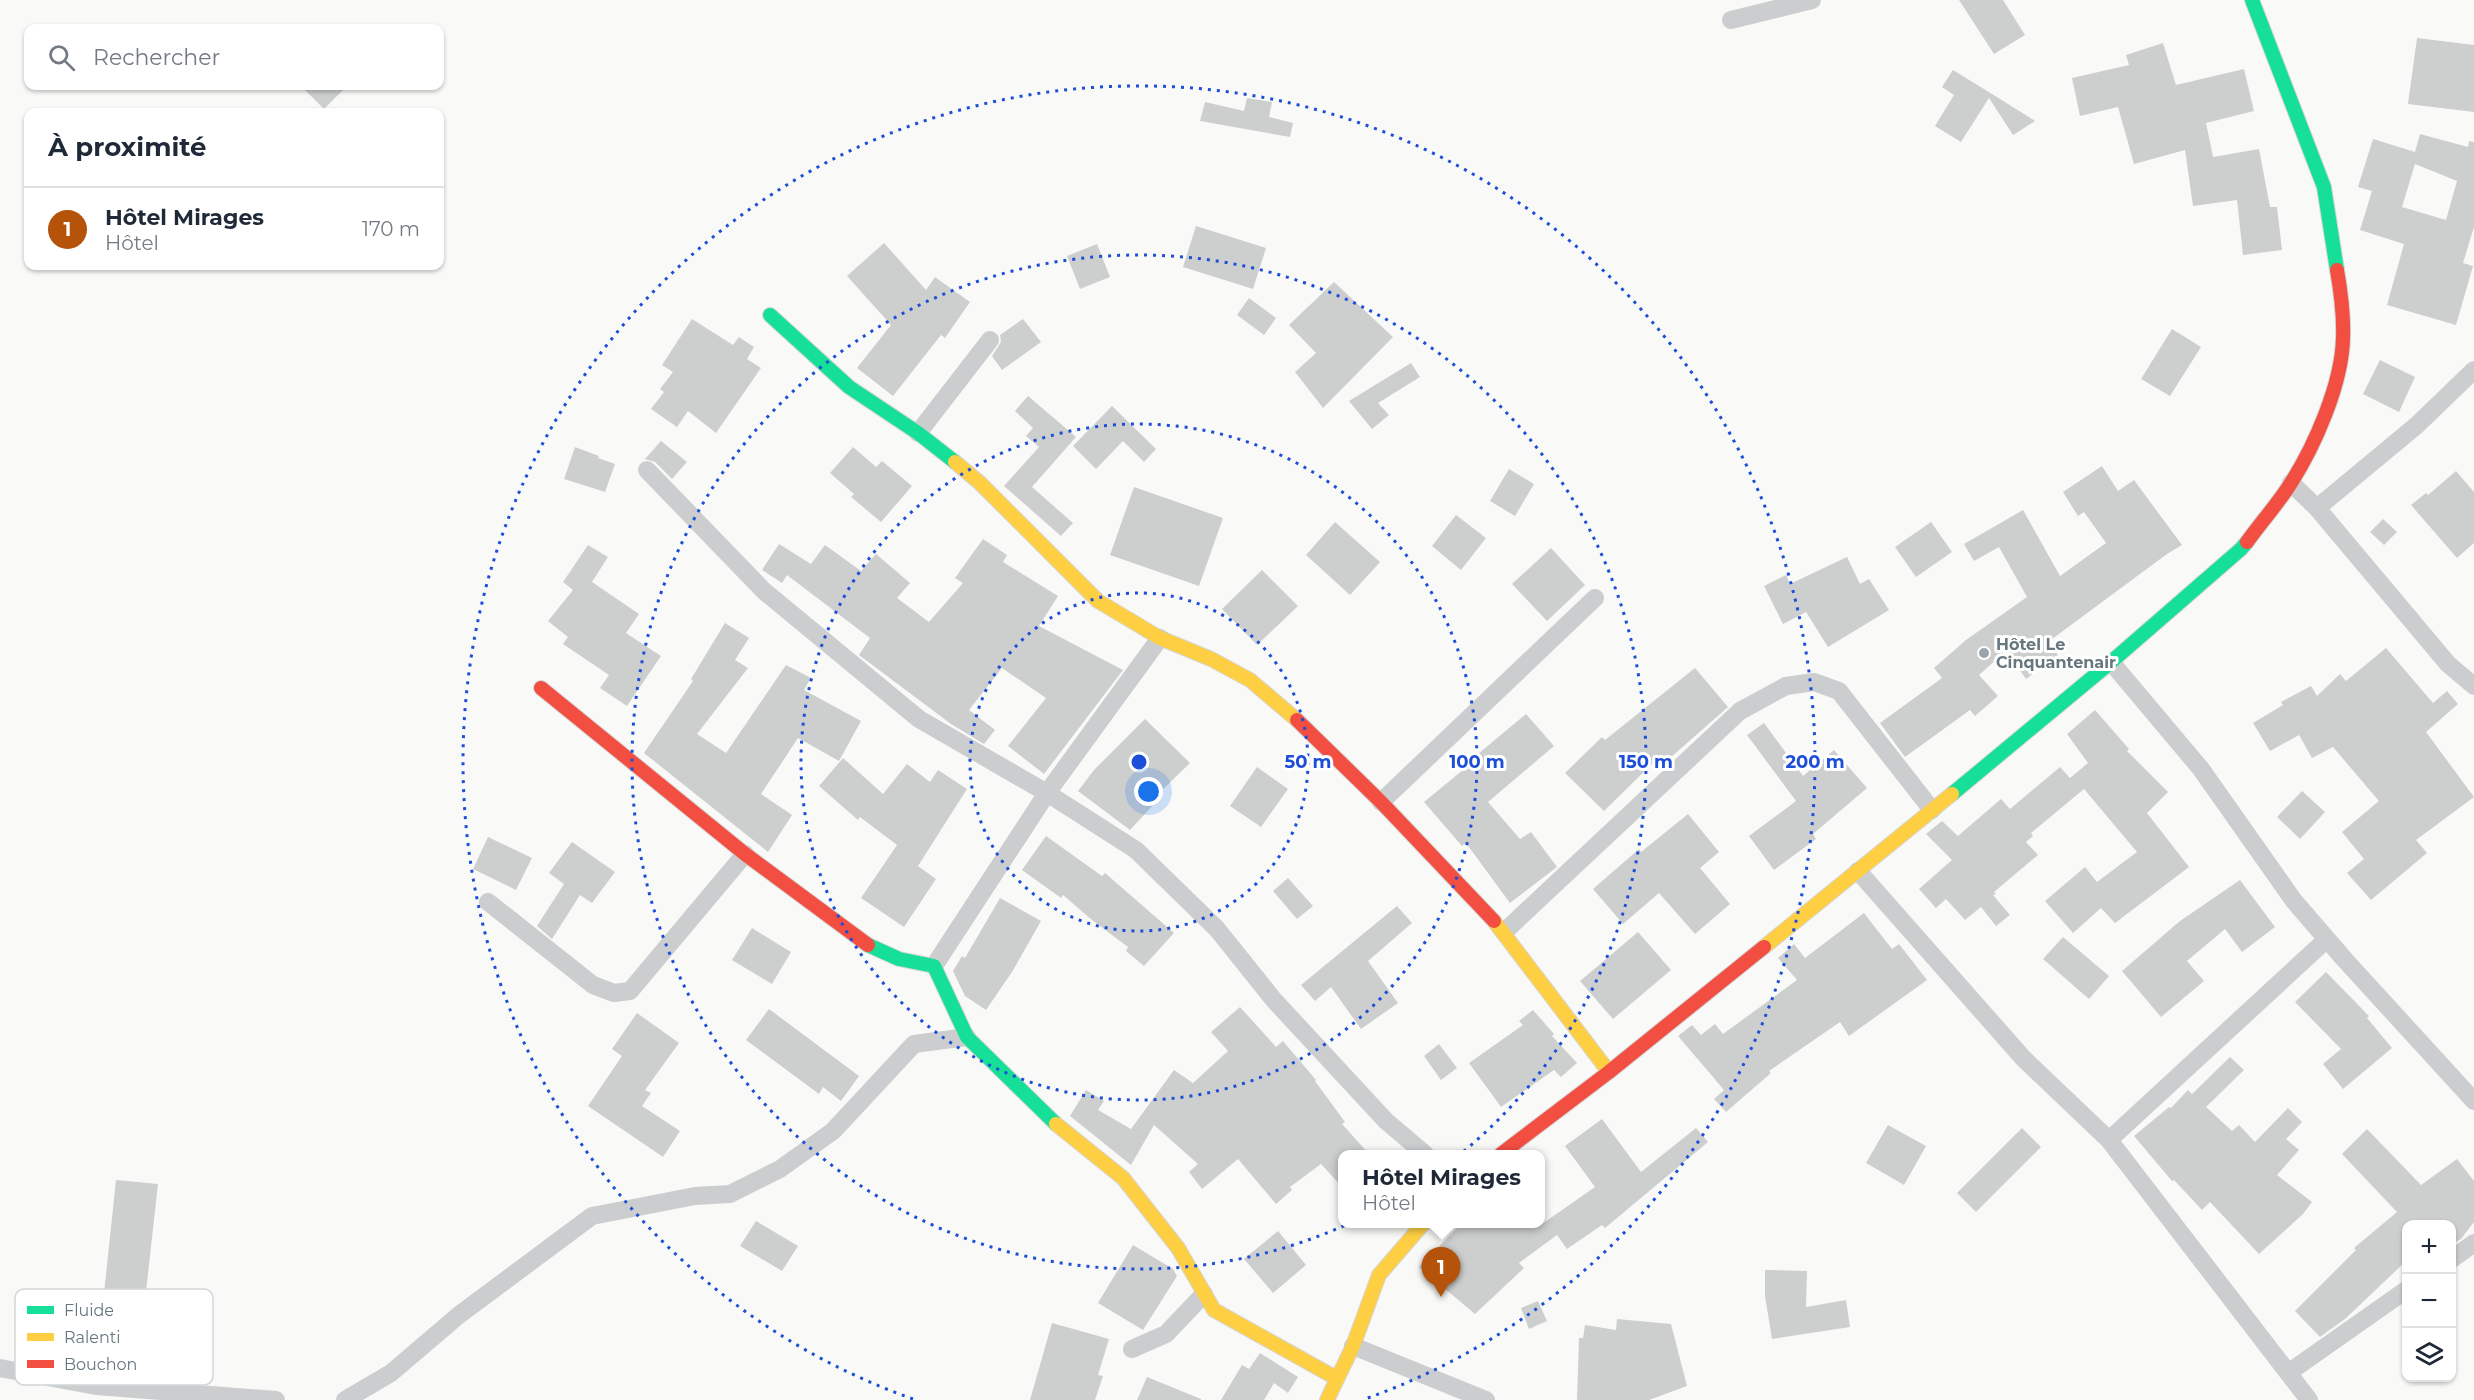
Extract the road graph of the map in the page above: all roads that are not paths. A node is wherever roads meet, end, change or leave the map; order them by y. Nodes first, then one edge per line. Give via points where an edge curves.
1 (1812, 0) edge
2 (2252, 0) edge
3 (1731, 20) dead end
4 (770, 315) dead end
5 (990, 340) dead end
6 (2474, 370) edge
7 (918, 433) junction
8 (647, 470) dead end
9 (2291, 483) junction
10 (2317, 508) junction
11 (1595, 598) dead end
12 (1160, 638) junction
13 (2111, 662) junction
14 (2474, 686) edge
15 (541, 688) dead end
16 (1047, 793) junction
17 (1381, 802) junction
18 (1932, 810) junction
19 (745, 854) junction
20 (1858, 871) junction
21 (488, 902) dead end
22 (1504, 932) junction
23 (2327, 939) junction
24 (934, 966) junction
25 (968, 1037) junction
26 (1609, 1072) junction
27 (2474, 1101) edge
28 (2109, 1140) junction
29 (1419, 1150) edge
30 (1508, 1150) edge
31 (1420, 1228) edge
32 (2474, 1243) edge
33 (2456, 1256) edge
34 (2402, 1293) edge
35 (1204, 1294) junction
36 (1353, 1346) junction
37 (1132, 1349) dead end
38 (0, 1368) edge
39 (15, 1371) edge
40 (2288, 1374) junction
41 (1336, 1378) junction
42 (91, 1385) edge
43 (276, 1400) edge
44 (345, 1400) edge
45 (1327, 1400) edge
46 (1486, 1400) edge
47 (2309, 1400) edge

1 - 3 street
2 - 9 street via 2324,187 2342,300 2343,340 2337,380
4 - 7 street via 849,387
5 - 7 street
6 - 10 street via 2417,425
7 - 12 street via 980,483 1098,601
8 - 16 street via 764,591 919,719
9 - 10 street
9 - 13 street via 2241,549
10 - 14 street via 2448,664
11 - 17 street
12 - 16 street
12 - 17 street via 1211,658 1250,680
13 - 18 street
13 - 23 street via 2201,769 2294,901
15 - 19 street
16 - 24 street
16 - 29 street via 1137,850 1217,929 1273,999 1386,1122
17 - 22 street
18 - 20 street
18 - 22 street via 1839,691 1814,682 1786,686 1740,711
19 - 21 street via 630,991 614,993 593,985
19 - 24 street via 875,950
20 - 26 street
20 - 28 street via 2023,1058
22 - 26 street
23 - 27 street
23 - 28 street
24 - 25 street
25 - 35 street via 1054,1122 1123,1178 1178,1248
25 - 44 street via 914,1044 833,1131 780,1169 730,1194 694,1196 592,1216 459,1315 391,1373
26 - 30 street
28 - 40 street
31 - 36 street via 1379,1275
32 - 33 street
34 - 40 street
35 - 37 street via 1167,1334
35 - 41 street via 1214,1310
36 - 41 street
36 - 46 street
38 - 39 street
40 - 47 street
41 - 45 street
42 - 43 street

